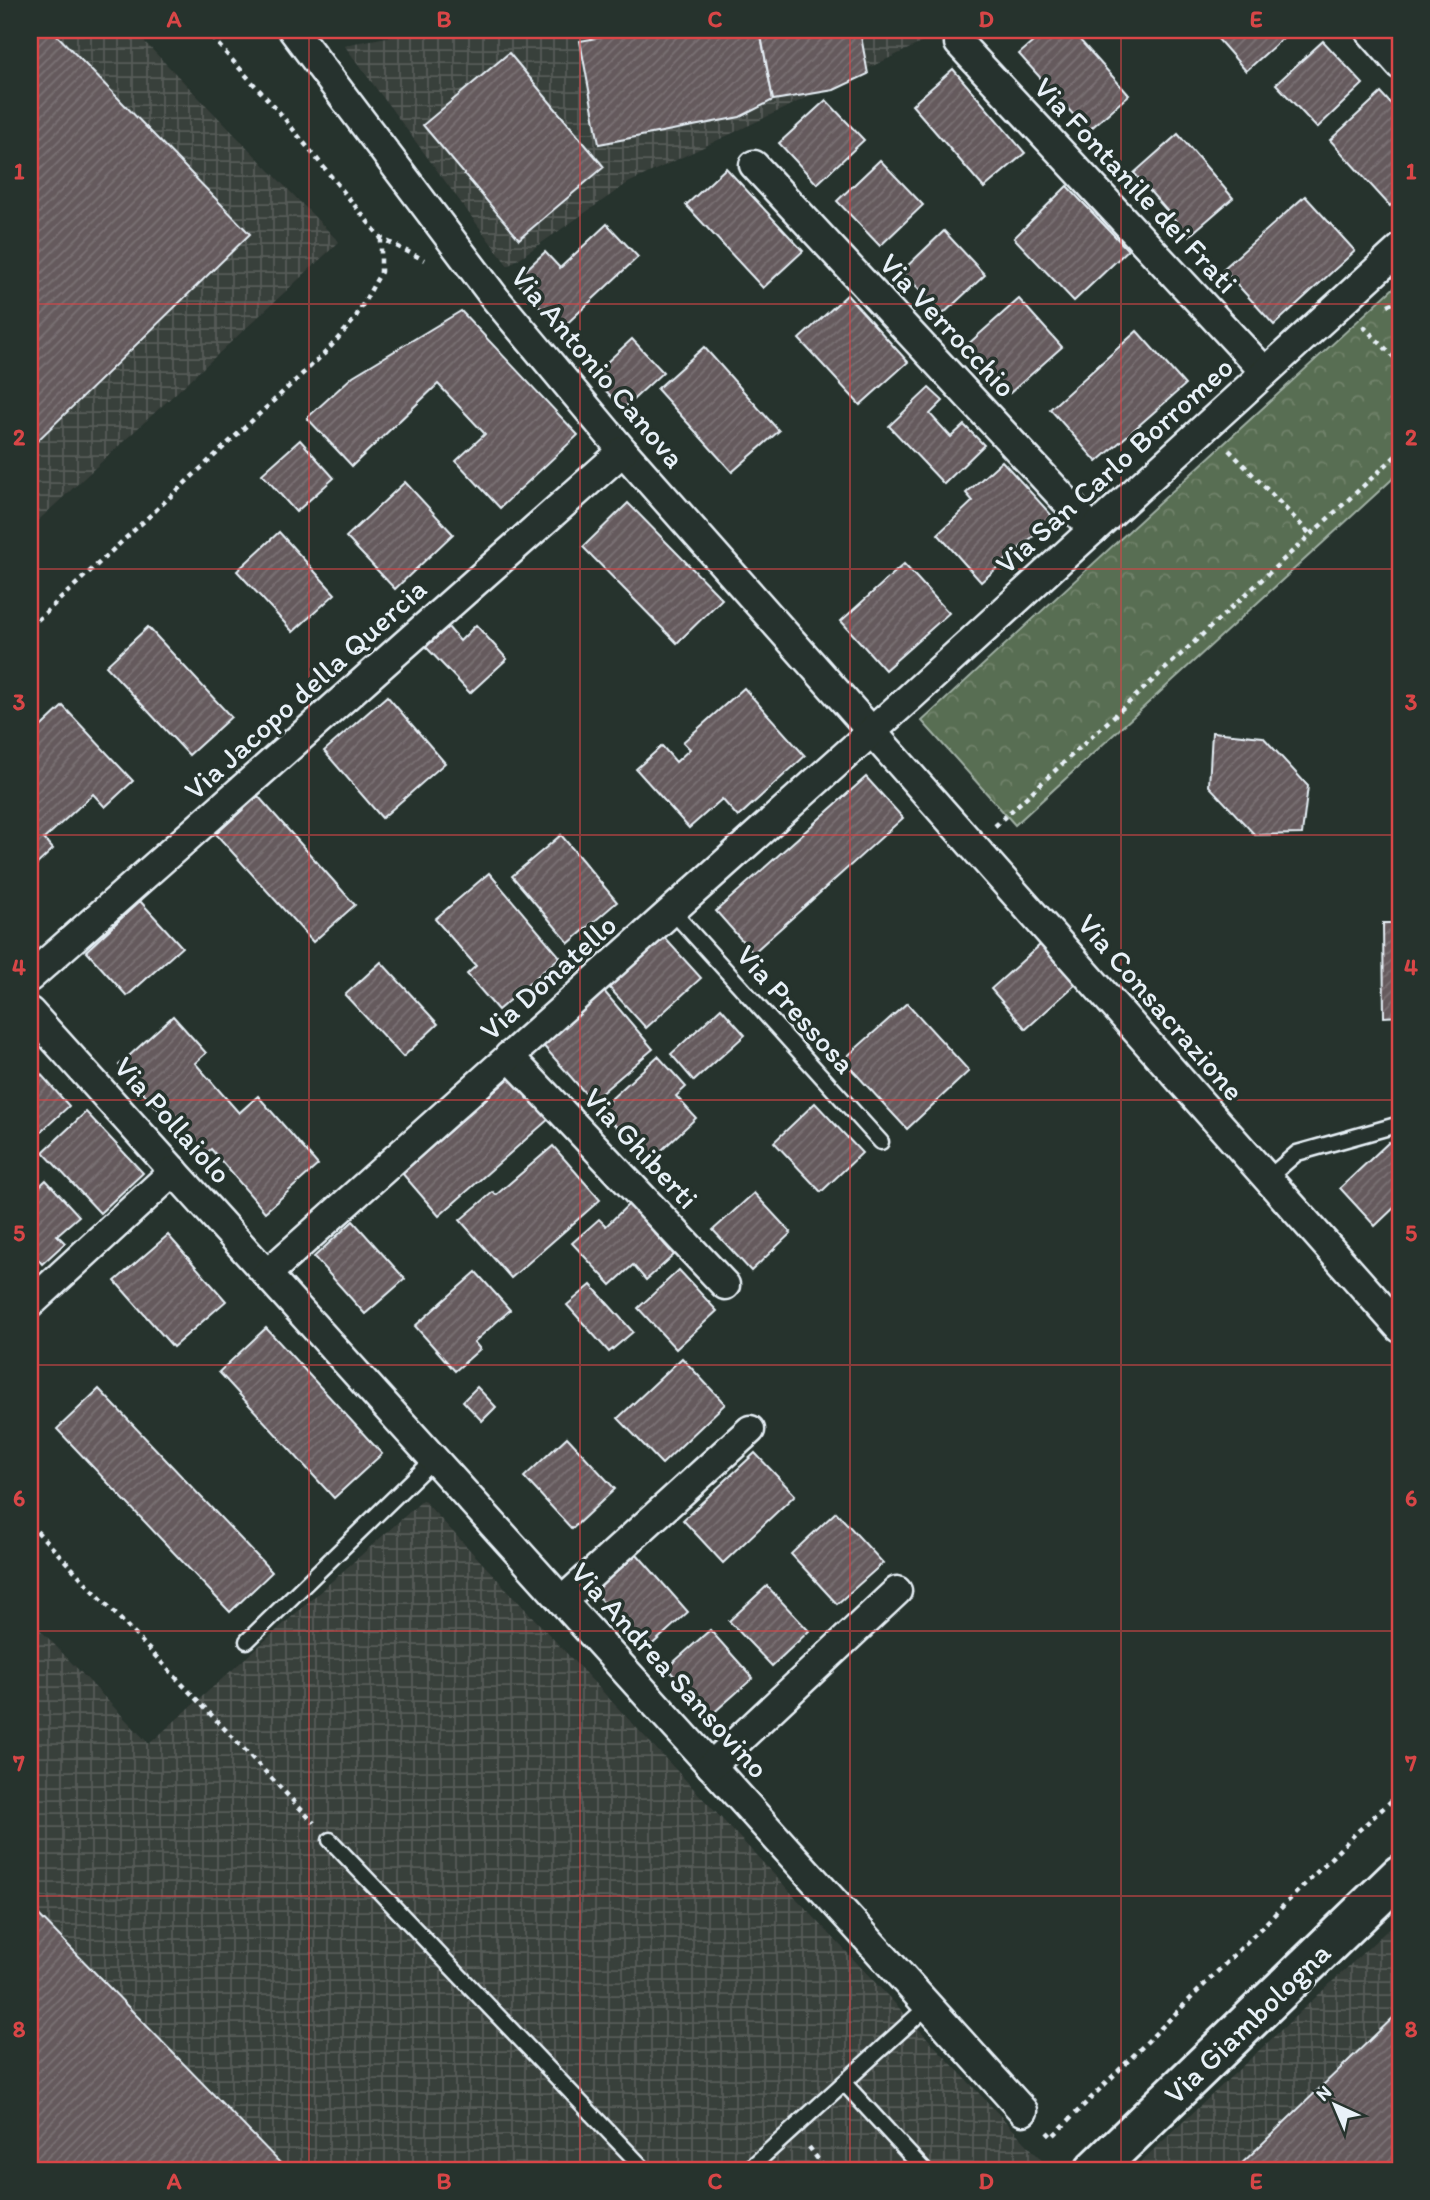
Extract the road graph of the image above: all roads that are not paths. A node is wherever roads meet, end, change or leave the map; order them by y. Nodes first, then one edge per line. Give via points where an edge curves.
1 (293, 30) edge
2 (1368, 30) edge
3 (959, 43) dead end
4 (1400, 65) edge
5 (754, 165) dead end
6 (1400, 249) edge
7 (1265, 372) junction
8 (623, 451) junction
9 (1093, 530) junction
10 (873, 730) junction
11 (672, 911) junction
12 (30, 977) edge
13 (32, 1020) edge
14 (509, 1056) junction
15 (1400, 1124) edge
16 (881, 1142) dead end
17 (174, 1171) junction
18 (1268, 1178) junction
19 (267, 1274) junction
20 (725, 1285) dead end
21 (30, 1304) edge
22 (1400, 1328) edge
23 (750, 1430) dead end
24 (434, 1459) junction
25 (897, 1591) dead end
26 (562, 1601) junction
27 (247, 1641) dead end
28 (711, 1766) junction
29 (330, 1840) road end
30 (1400, 1875) edge
31 (928, 2006) junction
32 (844, 2083) junction
33 (1023, 2111) road end
34 (645, 2170) edge
35 (748, 2170) edge
36 (924, 2170) edge
37 (1095, 2170) edge

1 - 8 street, Via Antonio Canova via 495,298
2 - 4 street
3 - 7 street, Via Fontanile dei Frati
5 - 9 street, Via Verrocchio
6 - 7 street, Via San Carlo Borromeo
7 - 9 street, Via San Carlo Borromeo
8 - 10 street, Via Antonio Canova
8 - 12 street, Via Jacopo della Quercia
9 - 10 street, Via San Carlo Borromeo
10 - 11 street, Via Donatello
10 - 18 street, Via Consacrazione
11 - 14 street, Via Donatello
11 - 16 lane, Via Pressosa
13 - 17 street, Via Pollaiolo
14 - 19 street, Via Donatello
14 - 20 street, Via Ghiberti
15 - 18 lane via 1297,1153
17 - 19 street, Via Pollaiolo
17 - 21 street
18 - 22 street, Via Consacrazione
19 - 24 street, Via Andrea Sansovino
23 - 26 street
24 - 26 street, Via Andrea Sansovino
24 - 27 lane
25 - 28 street
26 - 28 street, Via Andrea Sansovino
28 - 31 street, Via Andrea Sansovino
29 - 34 lane
30 - 37 street, Via Giambologna
31 - 32 lane
31 - 33 street, Via Andrea Sansovino
32 - 35 lane
32 - 36 lane

